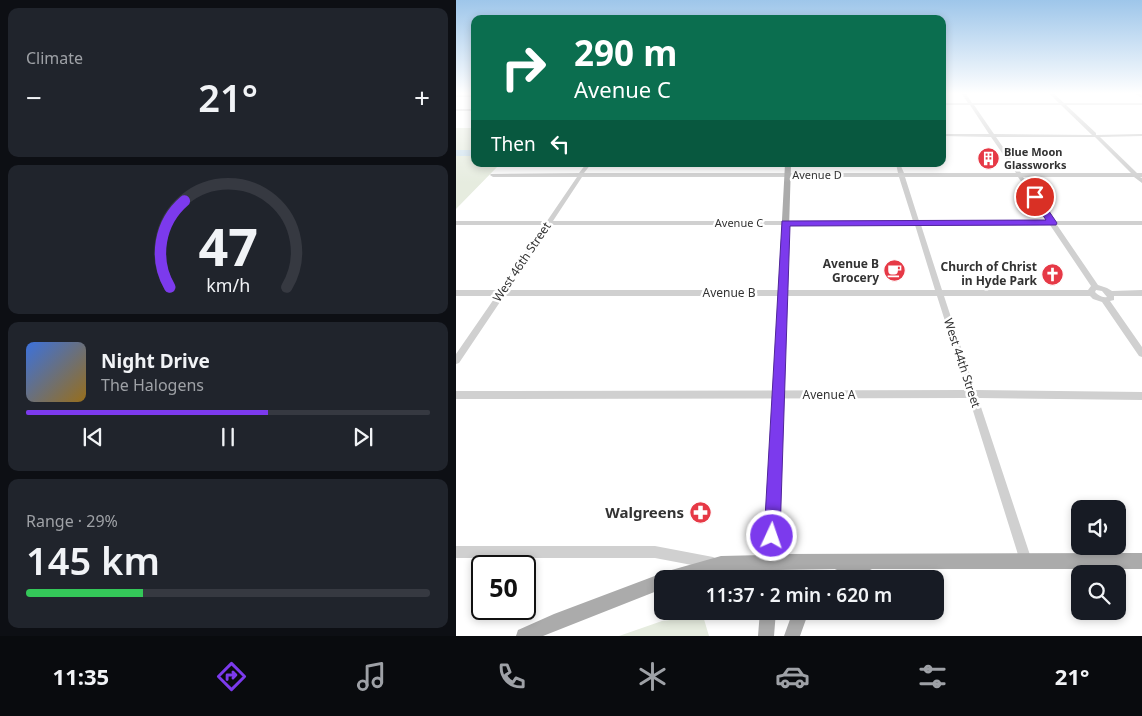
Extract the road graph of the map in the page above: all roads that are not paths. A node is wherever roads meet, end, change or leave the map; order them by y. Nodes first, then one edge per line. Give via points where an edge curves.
1 (984, 124) edge
2 (1083, 124) edge
3 (946, 135) edge
4 (992, 135) junction
5 (1095, 135) junction
6 (1142, 135) edge
7 (586, 167) edge
8 (788, 167) edge
9 (899, 167) edge
10 (1135, 174) junction
11 (1142, 174) edge
12 (493, 175) dead end
13 (581, 175) junction
14 (787, 175) junction
15 (902, 175) junction
16 (1019, 175) junction
17 (1142, 181) edge
18 (456, 223) edge
19 (548, 223) junction
20 (785, 223) junction
21 (918, 223) junction
22 (1052, 223) junction
23 (1142, 223) edge
24 (1094, 290) junction
25 (456, 293) edge
26 (501, 293) junction
27 (782, 293) junction
28 (940, 293) junction
29 (1142, 293) edge
30 (1108, 297) junction
31 (1142, 354) edge
32 (456, 361) edge
33 (456, 394) edge
34 (972, 394) junction
35 (778, 395) junction
36 (1142, 396) edge
37 (456, 552) edge
38 (873, 561) junction
39 (1026, 561) junction
40 (1142, 561) edge
41 (771, 562) junction
42 (721, 564) junction
43 (700, 570) edge
44 (771, 570) edge
45 (854, 570) edge
46 (654, 584) edge
47 (767, 620) edge
48 (798, 620) edge
49 (524, 636) edge
50 (766, 636) edge
51 (792, 636) edge

1 - 4 street
2 - 5 street
3 - 4 street
4 - 5 street
4 - 16 street
5 - 6 street
5 - 10 street
7 - 13 street, West 46th Street
8 - 14 main road
9 - 15 street, West 44th Street
10 - 11 street, Avenue D
10 - 16 street, Avenue D
10 - 17 street
12 - 13 street, Avenue D
13 - 14 street, Avenue D
13 - 19 street, West 46th Street
14 - 15 street, Avenue D
14 - 20 main road
15 - 16 street, Avenue D
15 - 21 street, West 44th Street
16 - 22 street
18 - 19 street, Avenue C
19 - 20 street, Avenue C
19 - 26 street, West 46th Street
20 - 21 street, Avenue C
20 - 27 main road
21 - 22 street, Avenue C
21 - 28 street, West 44th Street
22 - 23 street, Avenue C
22 - 24 street
24 - 28 street, Avenue B
24 - 30 street via 1096,298
25 - 26 street, Avenue B
26 - 27 street, Avenue B
26 - 32 street, West 46th Street
27 - 28 street, Avenue B
27 - 35 main road
28 - 34 street, West 44th Street
29 - 30 street
30 - 31 street
33 - 35 street, Avenue A
34 - 35 street, Avenue A
34 - 36 street, Avenue A
34 - 39 street, West 44th Street
35 - 41 main road
37 - 42 street via 655,552
38 - 39 main road
38 - 41 main road
38 - 45 main road
39 - 40 main road
41 - 42 main road
41 - 44 main road
42 - 43 main road
46 - 49 main road
47 - 50 main road
48 - 51 main road

